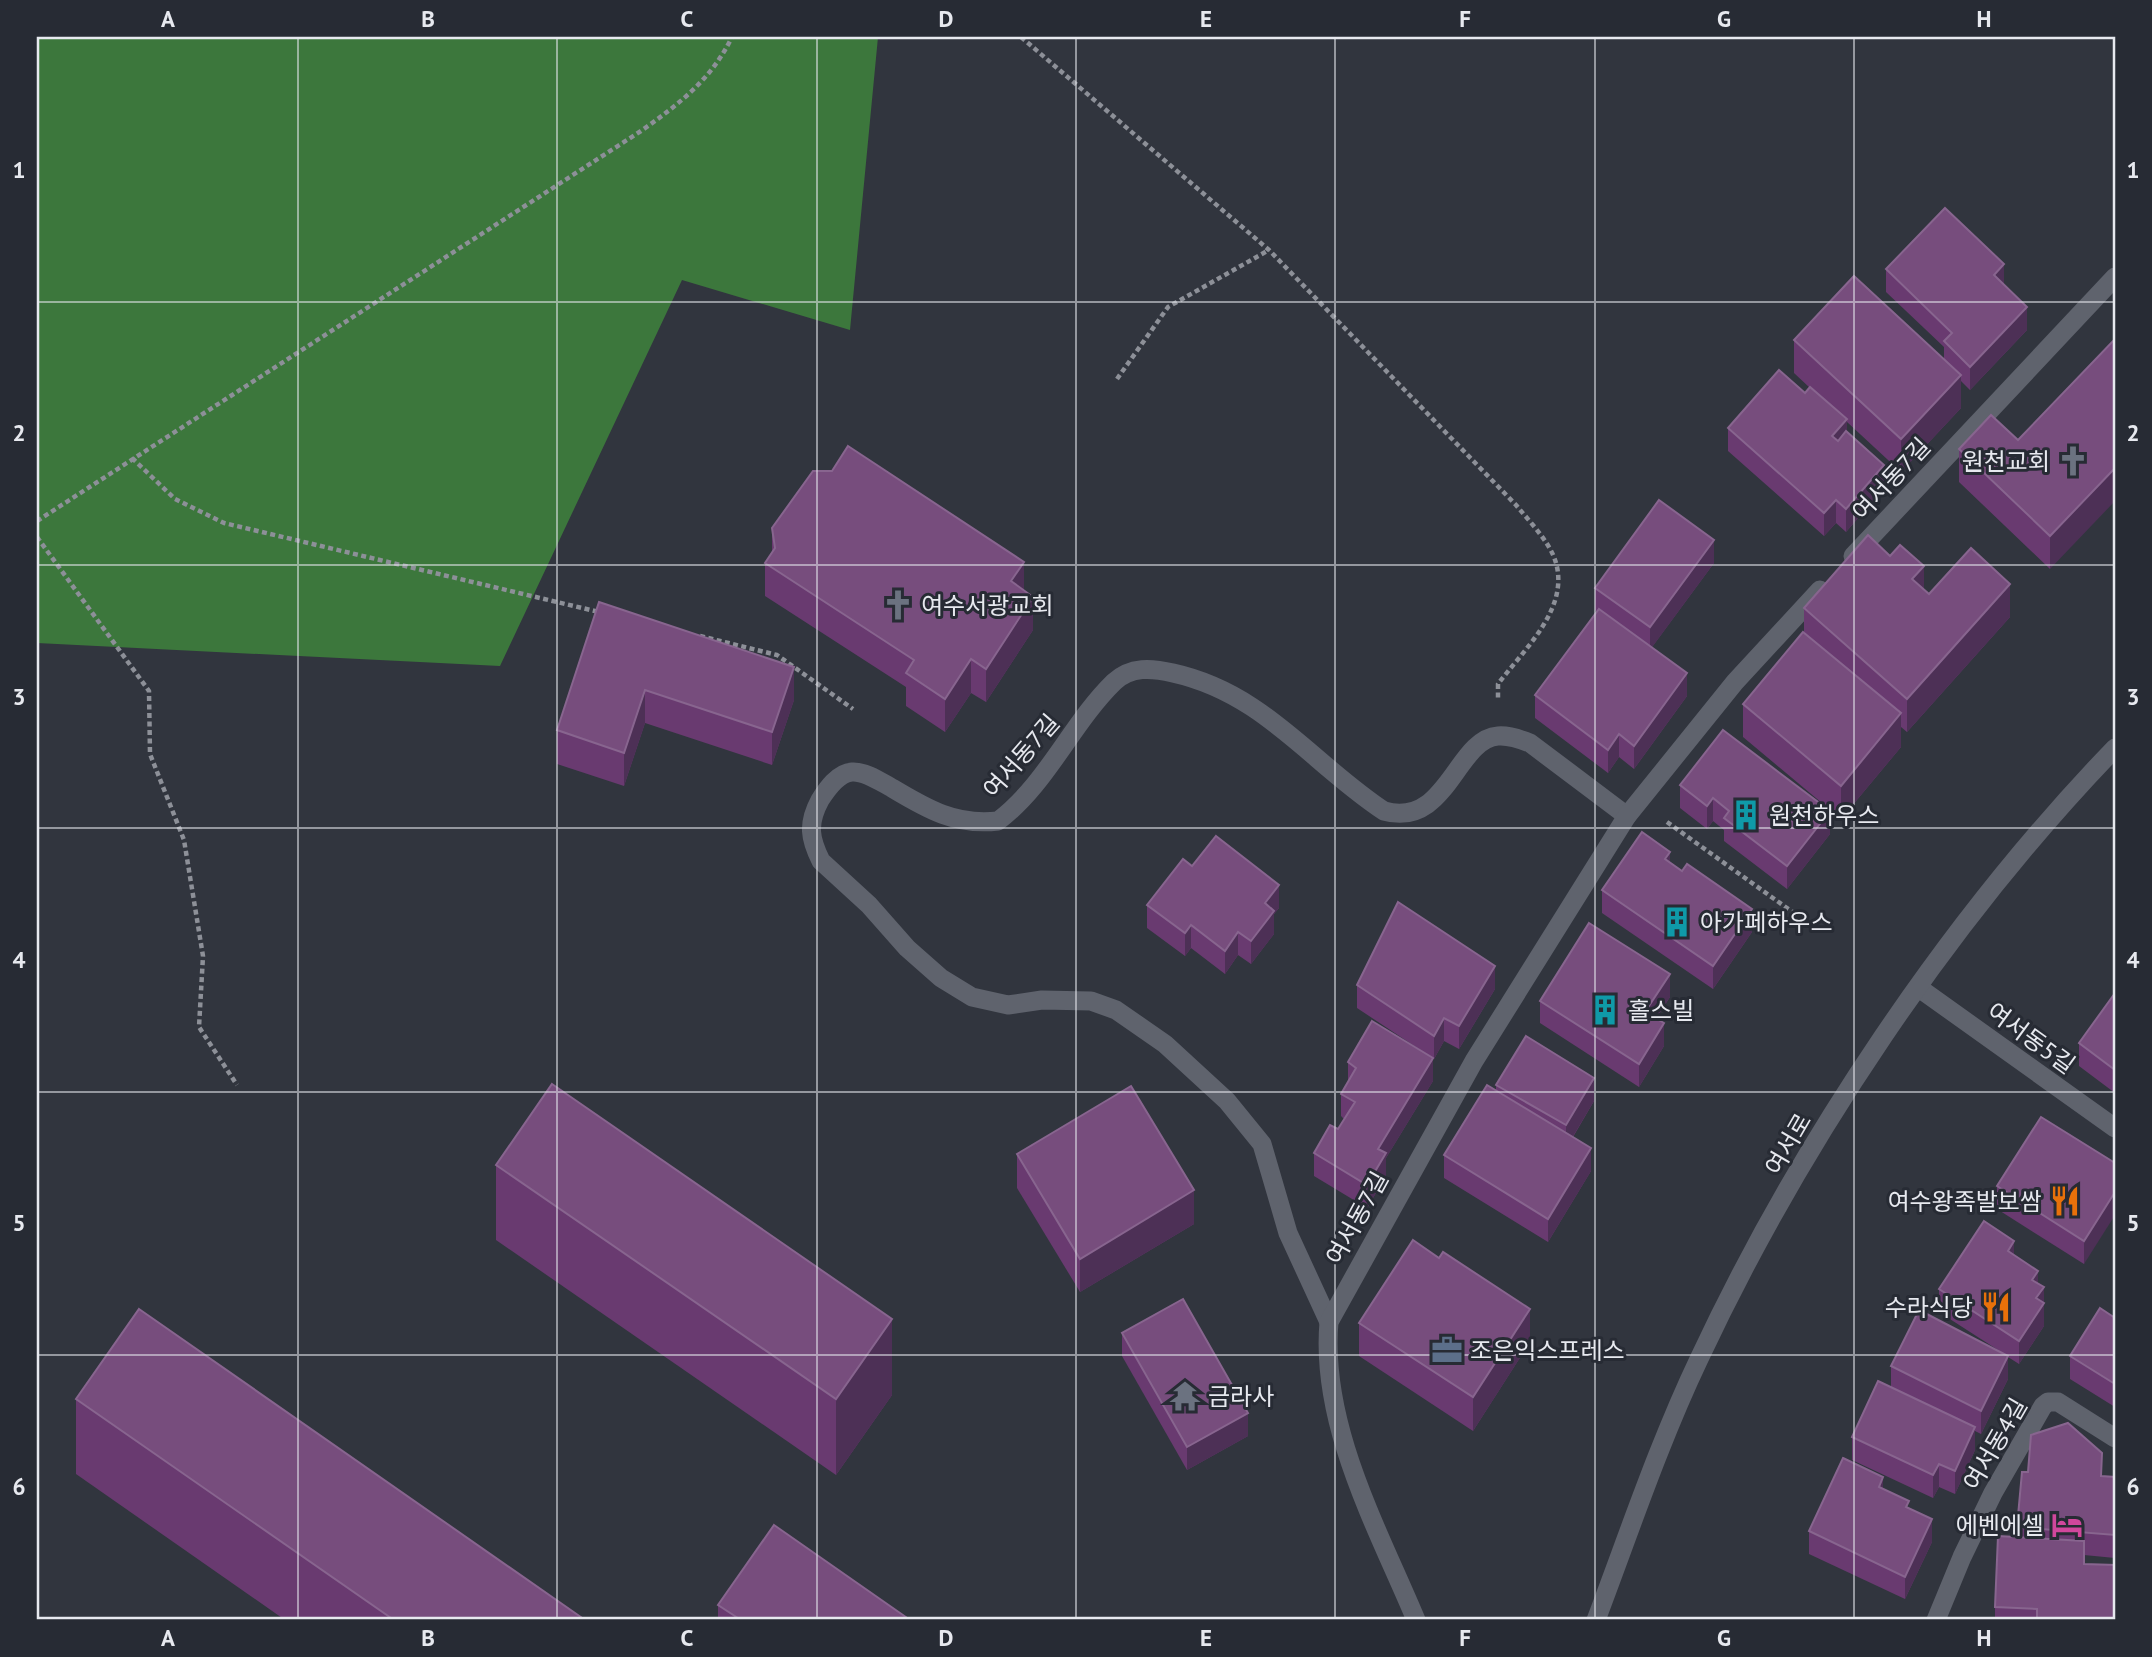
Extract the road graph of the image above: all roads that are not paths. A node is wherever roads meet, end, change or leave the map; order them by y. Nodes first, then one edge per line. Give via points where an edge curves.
1 (2115, 277) edge
2 (2115, 748) edge
3 (1633, 808) junction
4 (1919, 988) junction
5 (2115, 1128) edge
6 (1329, 1322) junction
7 (2115, 1438) edge
8 (1416, 1620) edge
9 (1597, 1620) edge
10 (1936, 1620) edge

1 - 3 street, 여서동7길 via 1735,682
2 - 4 street, 여서로 via 2017,856
3 - 6 street, 여서동7길 via 1474,1061
3 - 6 street, 여서동7길 via 1530,743 1497,736 1476,748 1427,804 1401,816 1370,802 1257,708 1191,677 1154,668 1141,668 1114,682 1026,795 998,821 961,822 852,772 840,776 822,797 810,828 821,862 941,978 972,997 1008,1005 1091,1001 1116,1010 1165,1044 1227,1101 1262,1144 1288,1233
4 - 5 street, 여서동5길
4 - 9 street, 여서로 via 1820,1135 1699,1359
6 - 8 street, 여서동7길 via 1329,1381 1342,1439
7 - 10 street, 여서동4길 via 2058,1402 2043,1406 1988,1504

